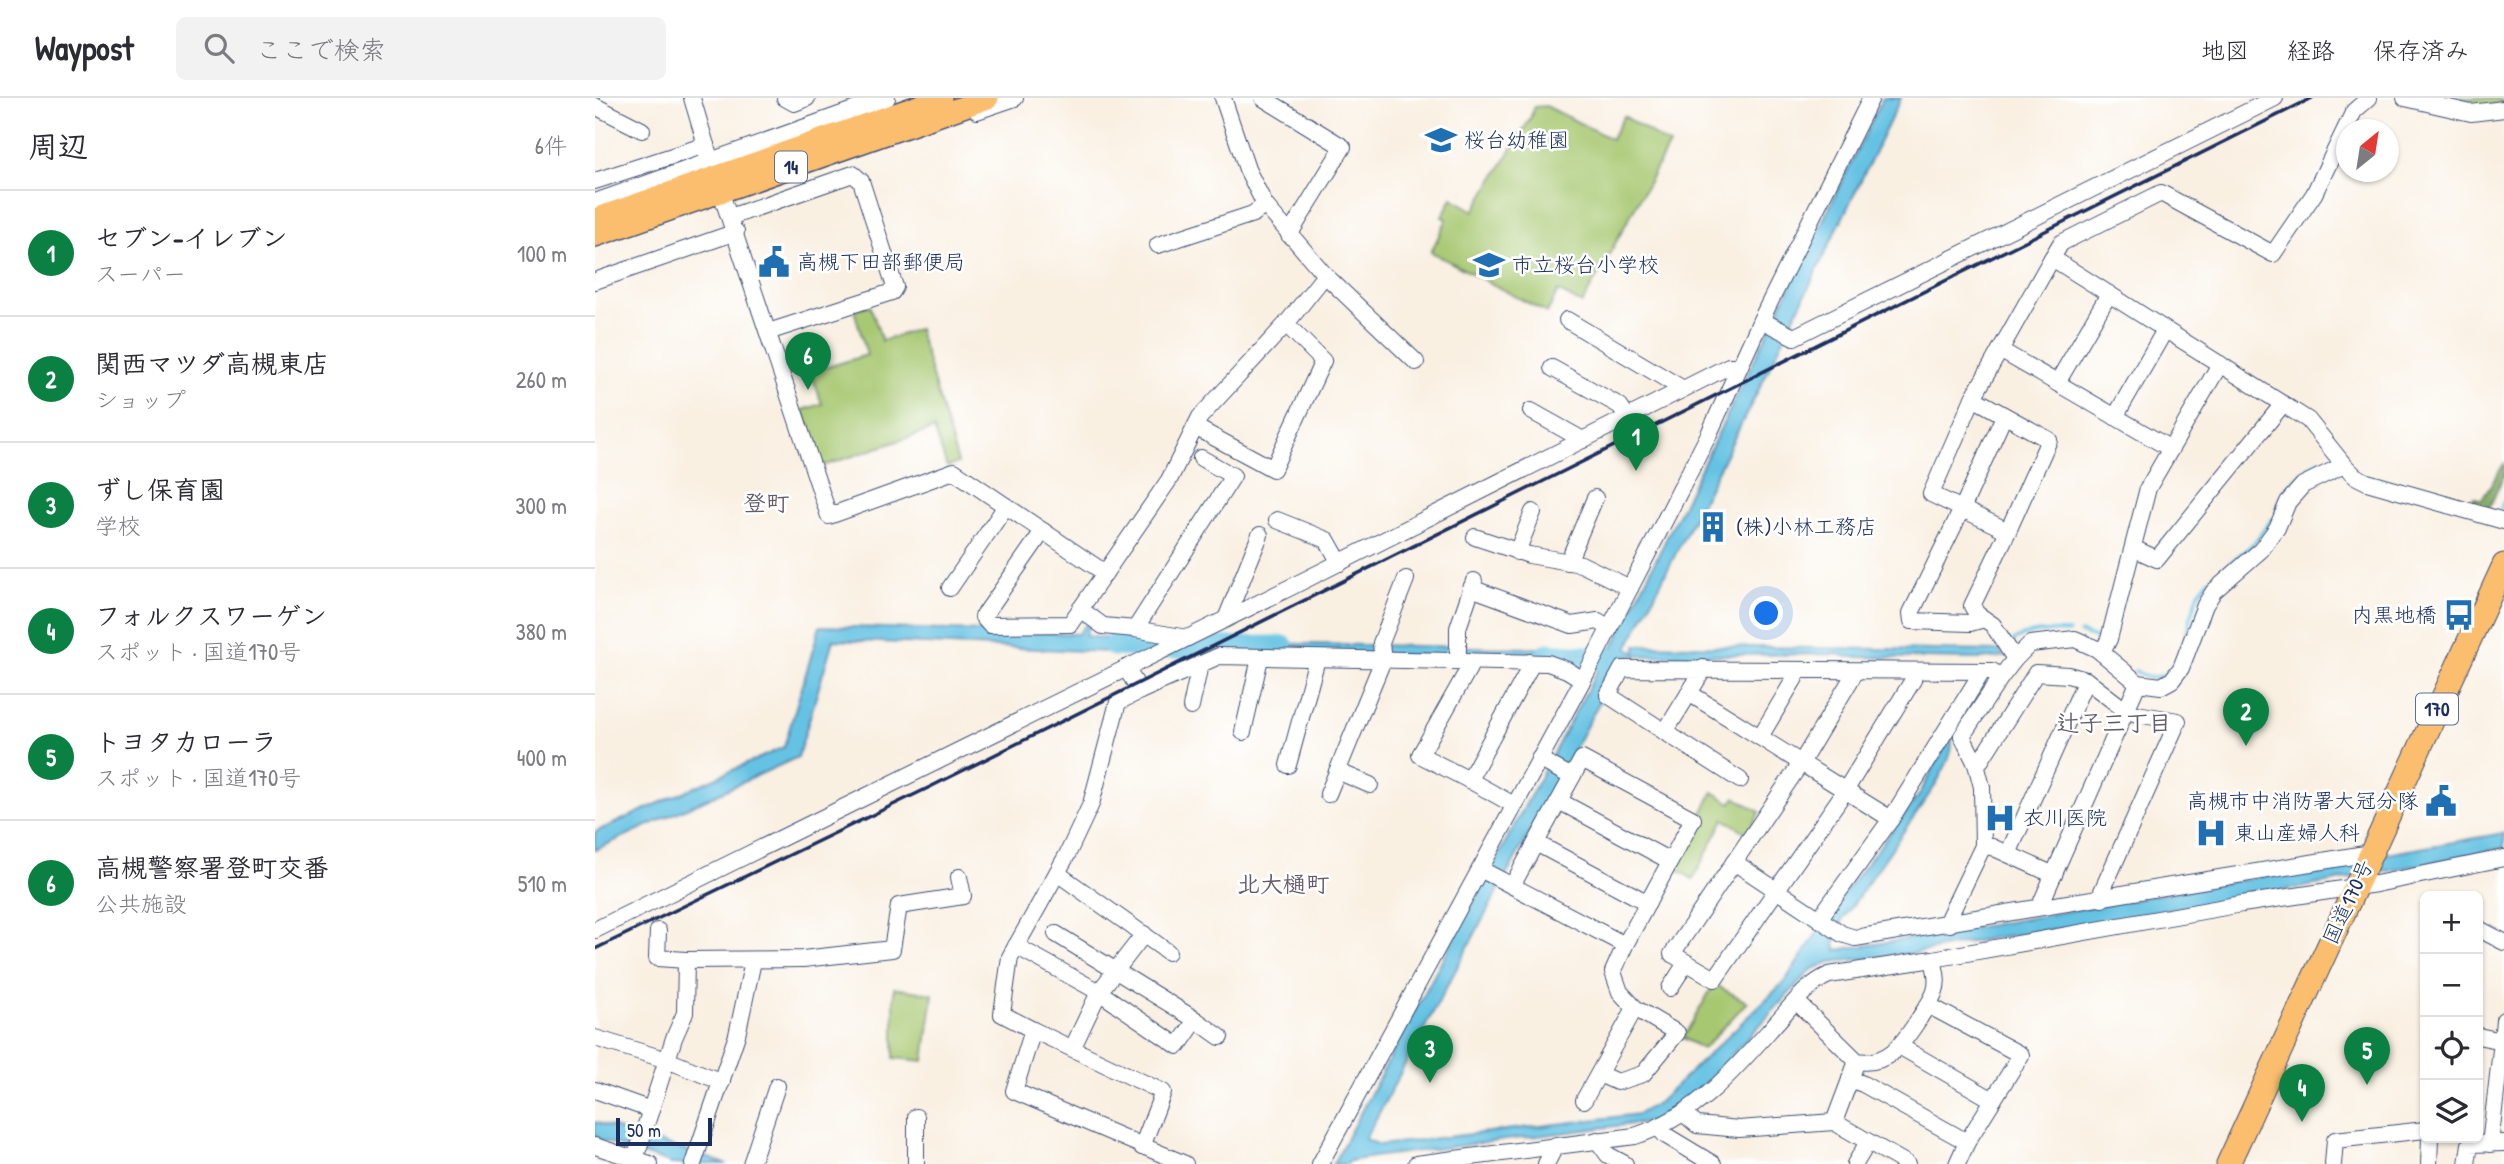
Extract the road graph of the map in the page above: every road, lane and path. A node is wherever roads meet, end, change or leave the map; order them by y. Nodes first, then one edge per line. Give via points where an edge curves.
1 (692, 98) edge
2 (785, 98) edge
3 (807, 98) edge
4 (887, 98) edge
5 (941, 98) edge
6 (988, 98) edge
7 (1015, 98) edge
8 (1223, 98) edge
9 (1262, 98) edge
10 (1871, 98) edge
11 (2275, 98) edge
12 (2369, 98) edge
13 (2405, 98) edge
14 (595, 106) edge
15 (2504, 110) edge
16 (642, 130) dead end
17 (706, 145) junction
18 (711, 161) junction
19 (595, 181) edge
20 (723, 199) junction
21 (595, 202) edge
22 (1265, 205) junction
23 (595, 219) edge
24 (733, 225) junction
25 (1289, 235) junction
26 (595, 236) edge
27 (595, 245) edge
28 (1158, 245) dead end
29 (2052, 258) junction
30 (1325, 275) junction
31 (595, 281) edge
32 (2109, 294) junction
33 (1567, 320) dead end
34 (1766, 323) junction
35 (1286, 324) junction
36 (2165, 330) junction
37 (768, 332) junction
38 (2000, 350) junction
39 (1416, 362) dead end
40 (2220, 364) junction
41 (1740, 366) junction
42 (1552, 368) dead end
43 (2057, 383) junction
44 (1683, 389) junction
45 (1973, 398) junction
46 (2283, 404) junction
47 (1531, 411) dead end
48 (2004, 416) junction
49 (2115, 417) junction
50 (1628, 418) junction
51 (1195, 427) junction
52 (1583, 440) junction
53 (2171, 449) junction
54 (1201, 458) dead end
55 (2344, 465) junction
56 (1595, 498) dead end
57 (1006, 506) junction
58 (1962, 509) junction
59 (1533, 512) dead end
60 (1277, 520) dead end
61 (2504, 521) edge
62 (1043, 531) junction
63 (2008, 531) junction
64 (1260, 535) dead end
65 (1475, 537) dead end
66 (2133, 548) junction
67 (1517, 552) junction
68 (1340, 562) junction
69 (1568, 562) junction
70 (2504, 565) edge
71 (1105, 573) junction
72 (1406, 579) dead end
73 (950, 588) dead end
74 (1630, 588) junction
75 (1080, 609) junction
76 (1226, 618) junction
77 (1984, 619) junction
78 (1610, 628) junction
79 (1135, 629) junction
80 (1182, 640) junction
81 (1382, 653) junction
82 (2102, 653) junction
83 (1461, 656) junction
84 (2014, 657) junction
85 (1260, 658) junction
86 (1317, 659) junction
87 (1530, 663) junction
88 (1201, 664) junction
89 (1126, 668) junction
90 (1703, 668) junction
91 (1796, 670) junction
92 (1856, 671) junction
93 (1915, 671) junction
94 (1982, 672) junction
95 (2001, 677) junction
96 (1583, 680) junction
97 (2086, 680) junction
98 (2138, 683) junction
99 (1140, 691) junction
100 (1689, 693) junction
101 (1191, 707) dead end
102 (2125, 710) junction
103 (1243, 732) dead end
104 (1665, 732) junction
105 (1760, 737) junction
106 (1542, 761) junction
107 (1801, 763) junction
108 (1976, 764) junction
109 (1288, 765) dead end
110 (1337, 771) junction
111 (1569, 775) junction
112 (1469, 780) junction
113 (1740, 780) dead end
114 (1370, 785) dead end
115 (1846, 791) junction
116 (1328, 794) dead end
117 (1559, 801) junction
118 (1514, 805) junction
119 (1891, 819) junction
120 (1536, 843) junction
121 (1983, 846) junction
122 (2371, 853) junction
123 (2008, 854) junction
124 (2504, 858) edge
125 (1670, 861) junction
126 (1734, 862) junction
127 (1483, 870) junction
128 (1057, 873) junction
129 (2054, 875) junction
130 (959, 877) dead end
131 (1509, 884) junction
132 (2355, 886) junction
133 (1776, 891) junction
134 (2102, 899) junction
135 (1648, 903) junction
136 (2042, 906) junction
137 (1821, 920) junction
138 (1950, 924) junction
139 (595, 930) edge
140 (658, 931) dead end
141 (2483, 931) edge
142 (1144, 933) junction
143 (1056, 934) dead end
144 (2504, 942) edge
145 (1625, 945) junction
146 (1016, 946) junction
147 (1168, 952) dead end
148 (1933, 959) junction
149 (686, 960) junction
150 (753, 961) junction
151 (1686, 963) junction
152 (1117, 970) junction
153 (1670, 988) dead end
154 (1098, 992) junction
155 (1796, 1001) junction
156 (1928, 1005) junction
157 (1635, 1008) junction
158 (1196, 1020) junction
159 (2504, 1020) edge
160 (1033, 1030) junction
161 (1220, 1037) dead end
162 (2483, 1037) edge
163 (595, 1038) edge
164 (2502, 1041) junction
165 (1073, 1047) junction
166 (1901, 1047) junction
167 (667, 1060) junction
168 (1857, 1061) junction
169 (1599, 1074) junction
170 (1850, 1079) junction
171 (722, 1082) junction
172 (777, 1086) dead end
173 (595, 1090) edge
174 (1584, 1100) dead end
175 (1993, 1100) junction
176 (651, 1110) junction
177 (1684, 1114) junction
178 (916, 1117) dead end
179 (1834, 1122) junction
180 (1659, 1128) junction
181 (2420, 1131) edge
182 (1597, 1140) junction
183 (1868, 1142) junction
184 (1967, 1142) junction
185 (2430, 1143) edge
186 (2497, 1144) edge
187 (1556, 1145) junction
188 (595, 1146) edge
189 (1142, 1147) junction
190 (696, 1158) edge
191 (643, 1161) edge
192 (1466, 1162) edge
193 (751, 1164) edge
194 (916, 1164) edge
195 (1185, 1164) edge
196 (1320, 1164) edge
197 (1416, 1164) edge
198 (1546, 1164) edge
199 (1625, 1164) edge
200 (1713, 1164) edge
201 (1854, 1164) edge
202 (1907, 1164) edge
203 (1957, 1164) edge
204 (2228, 1164) edge
205 (2333, 1164) edge
206 (2429, 1164) edge
207 (2467, 1164) edge

1 - 17 street
2 - 3 street via 794,103
4 - 18 street
5 - 23 main road, 14
6 - 26 main road, 14
7 - 20 street
8 - 22 street via 1247,169
9 - 25 street via 1343,148
10 - 34 street
11 - 34 street via 1794,337
12 - 29 street via 2354,111 2314,194 2273,254 2161,193 2061,243
13 - 15 street via 2471,113
14 - 16 street
17 - 18 street
17 - 19 street
18 - 21 street
20 - 24 street
20 - 27 street
22 - 25 street
22 - 28 street via 1253,214
24 - 31 street
24 - 37 street
24 - 37 street via 853,174 861,181 895,287 892,292
25 - 30 street
29 - 32 street
29 - 38 street
30 - 35 street
30 - 39 street
32 - 36 street
32 - 43 street
33 - 44 street
34 - 41 street
35 - 51 street
35 - 51 street via 1323,361 1273,469
36 - 40 street
36 - 49 street
37 - 57 street via 829,516 954,471
38 - 43 street
38 - 45 street
40 - 46 street
40 - 53 street
41 - 44 street via 1730,366
41 - 74 street
42 - 50 street via 1620,406
43 - 49 street
44 - 50 street
45 - 48 street
45 - 58 street via 1931,494
46 - 55 street via 2308,420
46 - 66 street via 2157,559
47 - 52 street
48 - 58 street
48 - 63 street via 2049,440
49 - 53 street
50 - 52 street
51 - 71 street via 1169,480
52 - 68 street
53 - 66 street via 2148,488
54 - 79 street via 1233,476
55 - 61 street via 2367,482
55 - 98 street via 2303,485 2261,550 2214,591 2172,680 2161,686
56 - 69 street
57 - 62 street
57 - 73 street
58 - 63 street
58 - 77 street via 1912,621 1970,623
59 - 67 street
60 - 68 street via 1327,540
62 - 71 street
62 - 75 street via 983,617 990,625 1070,624
63 - 77 street via 1972,606
64 - 76 street
65 - 67 street
66 - 82 street
67 - 69 street
68 - 76 street
69 - 74 street
70 - 122 highway, 国道170号 / 170
71 - 75 street
72 - 81 street
74 - 78 street
75 - 79 street via 1103,626
76 - 80 street
77 - 84 street
78 - 83 street via 1598,621 1572,625 1472,584 1458,628
78 - 96 street
79 - 80 street
80 - 89 street
81 - 83 street
81 - 86 street
81 - 110 street
82 - 84 street via 2075,639 2030,644
82 - 98 street
83 - 87 street
83 - 112 street via 1469,668 1420,755
84 - 95 street
85 - 86 street
85 - 88 street via 1219,656
85 - 103 street
86 - 109 street
87 - 96 street via 1548,663
87 - 112 street
88 - 99 street
88 - 101 street
89 - 99 street
89 - 139 street
90 - 91 street
90 - 100 street
90 - 104 street via 1622,669 1608,695
91 - 92 street
91 - 105 street
92 - 93 street
92 - 107 street
93 - 94 street
93 - 115 street
94 - 95 street via 1992,671
94 - 119 street
95 - 108 street via 1962,736
96 - 106 street
97 - 102 street
97 - 108 street via 2036,673
97 - 123 street
98 - 102 street
99 - 128 street via 1118,702 1091,804
100 - 104 street
100 - 105 street
102 - 129 street
102 - 134 street via 2178,721
104 - 113 street
105 - 107 street
106 - 111 street
106 - 118 street
107 - 115 street
107 - 126 street
108 - 121 street via 1982,787
110 - 114 street
110 - 116 street
111 - 117 street
111 - 125 street via 1583,759 1693,819
112 - 118 street
115 - 119 street
115 - 133 street
117 - 120 street
117 - 125 street
118 - 127 street
119 - 137 street
120 - 131 street
120 - 135 street
121 - 123 street
121 - 138 street via 1949,917
122 - 132 highway, 国道170号 / 170
122 - 134 street
123 - 129 street
124 - 132 street
125 - 135 street
126 - 133 street
126 - 151 street via 1672,954
127 - 131 street
127 - 196 street
128 - 142 street
128 - 146 street
129 - 136 street
130 - 150 street via 964,896 899,906 892,949
131 - 145 street
132 - 148 street
132 - 204 highway, 国道170号 / 170
133 - 137 street
133 - 151 street via 1715,979
134 - 136 street
135 - 145 street
136 - 138 street
137 - 138 street via 1855,938
140 - 149 street via 657,958
141 - 144 street
142 - 147 street
142 - 152 street
143 - 152 street
145 - 157 street via 1613,972 1620,992
146 - 154 street
146 - 160 street via 1010,957 1002,1014
148 - 155 street via 1829,975
148 - 156 street via 1936,990
149 - 150 street
149 - 167 street via 685,1013
150 - 171 street
151 - 153 street
152 - 154 street
152 - 158 street
154 - 158 street via 1178,1046
154 - 165 street
155 - 168 street
155 - 177 street via 1726,1079
156 - 166 street
156 - 175 street via 2021,1055
157 - 169 street
157 - 169 street via 1677,1033 1643,1074 1618,1082
158 - 161 street
159 - 164 street
160 - 165 street
160 - 189 street via 1014,1091
162 - 164 street
163 - 167 street
164 - 186 street
165 - 189 street via 1163,1092
166 - 168 street via 1888,1057
166 - 175 street
167 - 171 street
167 - 176 street
168 - 170 street
169 - 174 street
170 - 179 street
170 - 184 street
171 - 190 street
172 - 193 street
173 - 176 street
175 - 184 street
176 - 191 street via 643,1134
177 - 179 street via 1697,1125 1739,1129
177 - 180 street
178 - 194 street
179 - 183 street
180 - 182 street
180 - 200 street
181 - 205 street via 2335,1140
182 - 187 street
182 - 199 street via 1608,1155
183 - 201 street
183 - 202 street
184 - 203 street
185 - 206 street
186 - 207 street via 2470,1144
187 - 192 street
187 - 198 street
188 - 191 street
189 - 195 street
192 - 197 street

